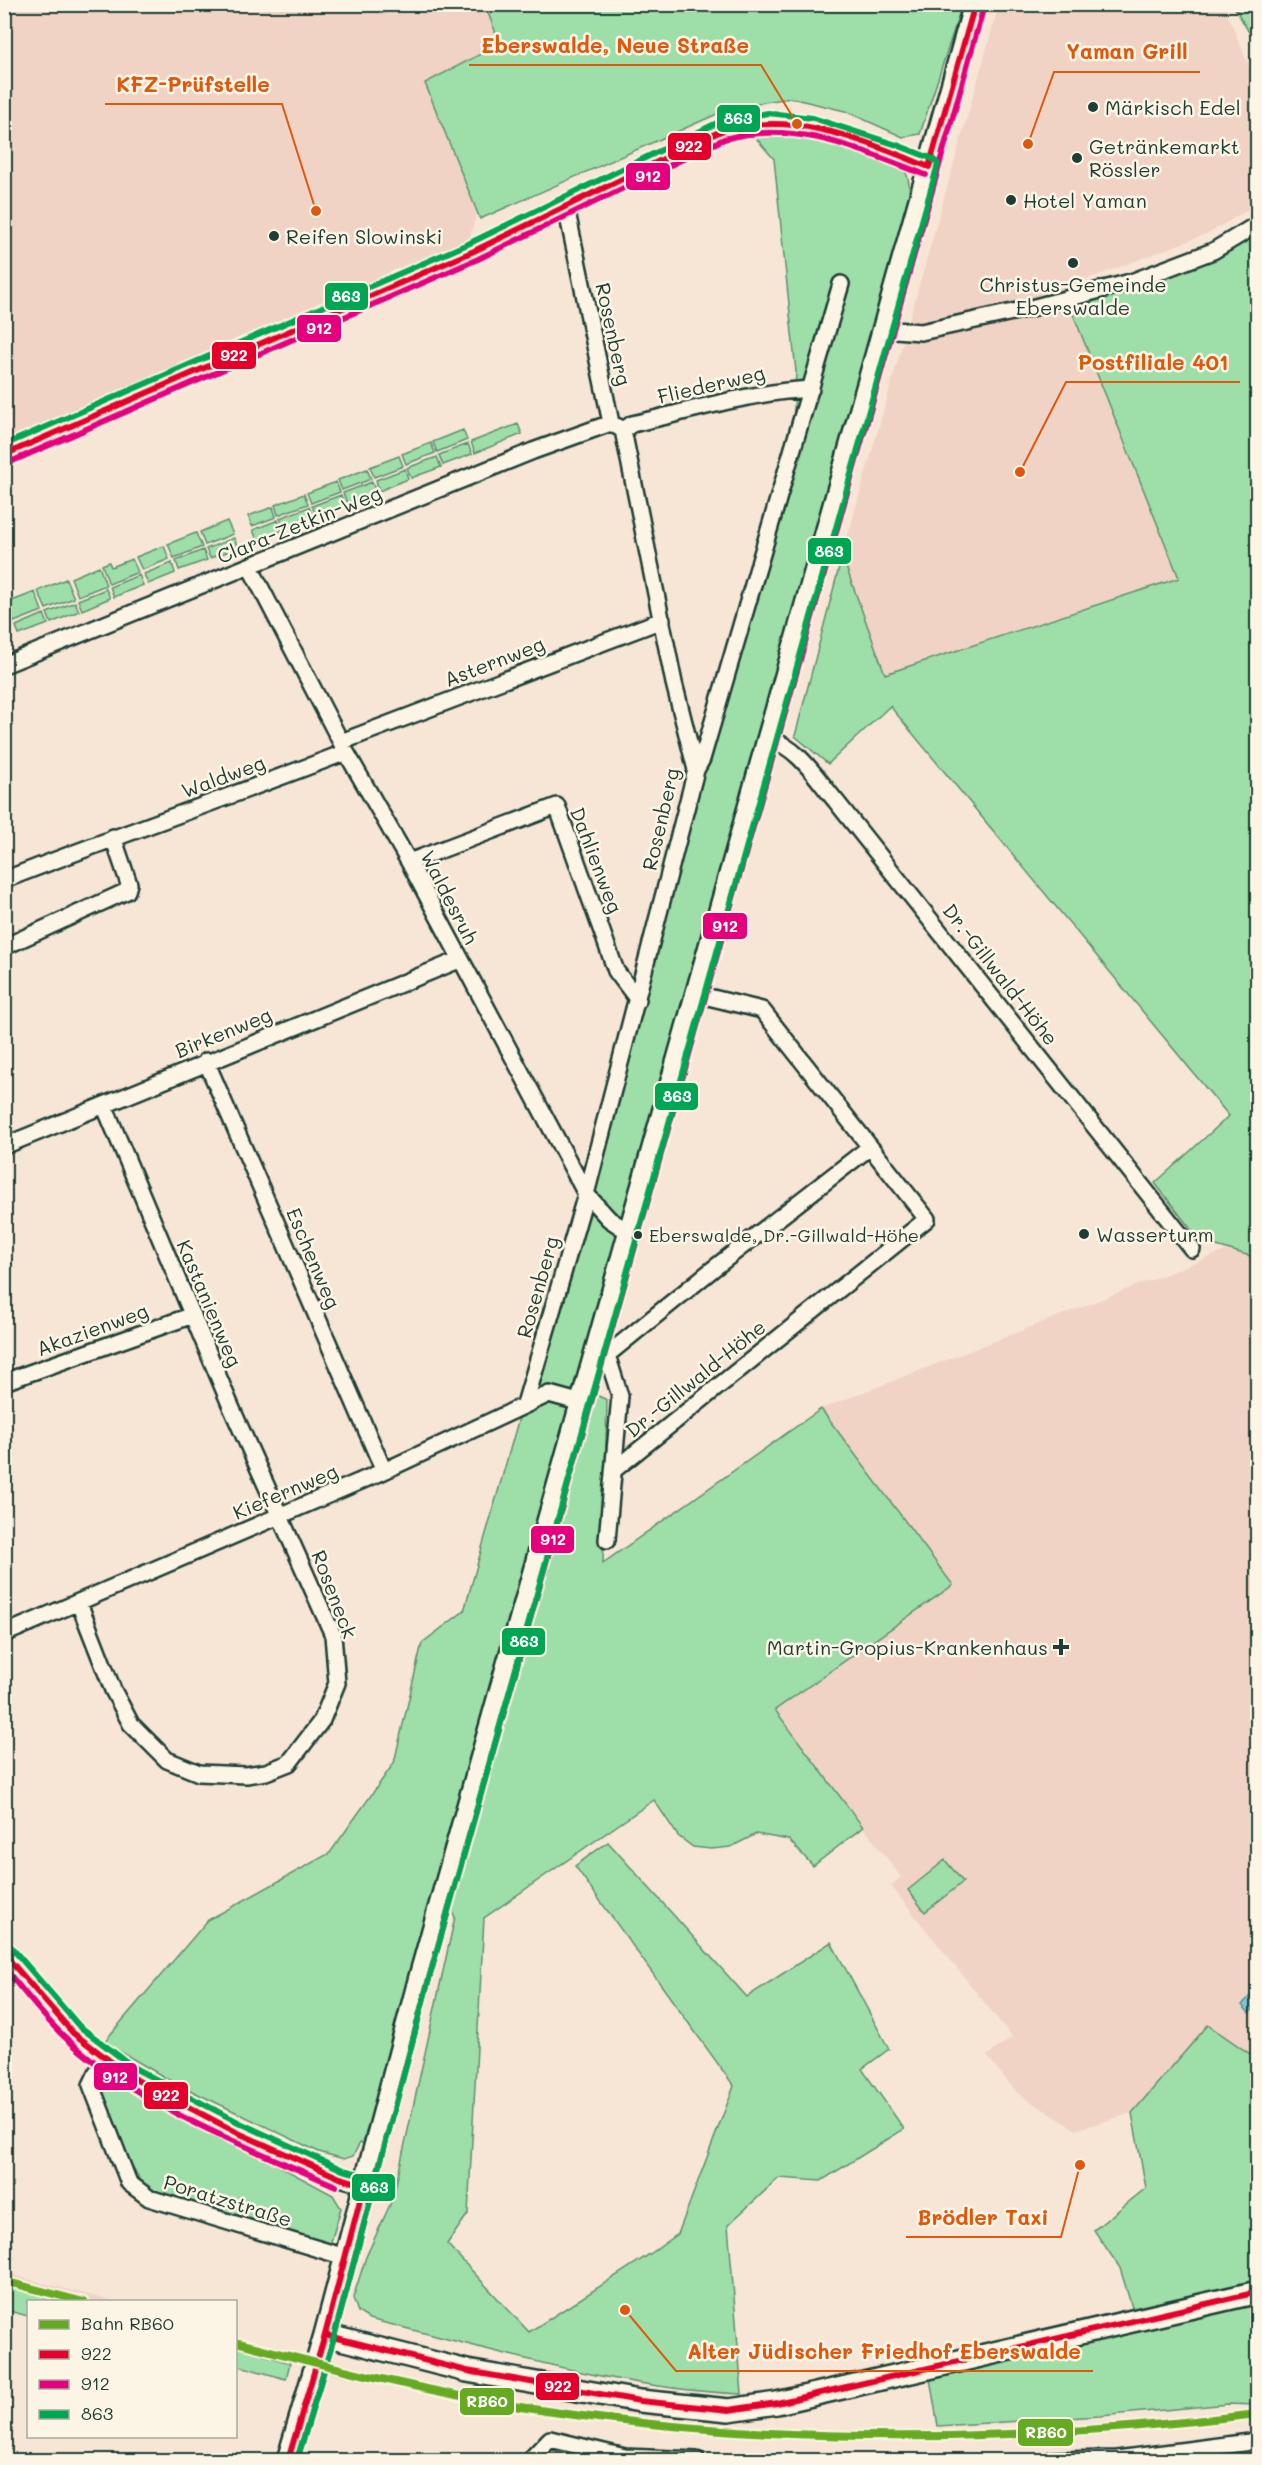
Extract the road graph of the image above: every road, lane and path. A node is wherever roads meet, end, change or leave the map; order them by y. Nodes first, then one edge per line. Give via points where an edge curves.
1 (975, 4) edge
2 (929, 167) junction
3 (566, 207) junction
4 (1257, 225) edge
5 (841, 284) dead end
6 (883, 329) junction
7 (812, 389) junction
8 (617, 427) junction
9 (4, 455) edge
10 (250, 567) junction
11 (662, 620) junction
12 (4, 665) edge
13 (767, 738) junction
14 (344, 747) junction
15 (696, 770) junction
16 (113, 837) junction
17 (409, 862) junction
18 (4, 880) edge
19 (4, 946) edge
20 (459, 960) junction
21 (696, 994) junction
22 (638, 1000) junction
23 (206, 1061) junction
24 (104, 1105) junction
25 (4, 1146) edge
26 (870, 1148) junction
27 (586, 1194) junction
28 (630, 1233) junction
29 (1192, 1249) dead end
30 (193, 1315) junction
31 (602, 1353) junction
32 (4, 1382) edge
33 (582, 1403) junction
34 (525, 1404) junction
35 (384, 1470) junction
36 (614, 1470) junction
37 (280, 1515) junction
38 (607, 1540) dead end
39 (79, 1603) junction
40 (4, 1634) edge
41 (4, 1953) edge
42 (104, 2058) junction
43 (364, 2185) junction
44 (345, 2257) junction
45 (1257, 2292) edge
46 (325, 2335) junction
47 (1257, 2441) edge
48 (288, 2460) edge
49 (530, 2460) edge
50 (697, 2460) edge
51 (1052, 2460) edge

1 - 2 main road
2 - 3 street via 797,124 774,122 721,131
2 - 6 main road
3 - 8 street, Rosenberg
3 - 9 street
4 - 6 street via 1213,251 1131,282 921,332
5 - 7 street
6 - 13 main road
7 - 8 street, Fliederweg via 775,391
7 - 15 street
8 - 10 street, Clara-Zetkin-Weg via 533,451
8 - 11 street, Rosenberg
10 - 12 street, Clara-Zetkin-Weg
10 - 14 street, Waldesruh
11 - 14 street, Asternweg
11 - 15 street, Rosenberg
13 - 21 main road
13 - 29 street, Dr.-Gillwald-Höhe via 796,754 829,792
14 - 16 street, Waldweg via 205,806
14 - 17 street, Waldesruh
15 - 22 street, Rosenberg
16 - 18 street, Waldweg
16 - 19 street via 129,884 127,891
17 - 20 street, Waldesruh
17 - 22 street, Dahlienweg via 557,806 616,971
20 - 23 street, Birkenweg
20 - 27 street, Waldesruh
21 - 26 street, Dr.-Gillwald-Höhe via 762,1010
21 - 28 main road
22 - 27 street, Rosenberg
23 - 24 street, Birkenweg
23 - 35 street, Eschenweg
24 - 25 street, Birkenweg
24 - 30 street, Kastanienweg
26 - 31 street
26 - 36 street, Dr.-Gillwald-Höhe via 927,1219
27 - 28 street, Waldesruh via 609,1219
27 - 34 street, Rosenberg
28 - 31 main road
30 - 32 street, Akazienweg
30 - 37 street, Kastanienweg
31 - 33 main road
31 - 36 street, Dr.-Gillwald-Höhe via 620,1396
33 - 34 street, Kiefernweg via 549,1394
33 - 43 main road
34 - 35 street, Kiefernweg
35 - 37 street, Kiefernweg
36 - 38 street, Dr.-Gillwald-Höhe
37 - 39 street, Kiefernweg
37 - 39 street, Roseneck via 333,1635 337,1662 337,1683 321,1720 289,1763 246,1775 199,1773 167,1760 131,1724 112,1690
39 - 40 street, Kiefernweg
41 - 42 street via 73,2033
42 - 43 street via 181,2104 340,2178
42 - 44 street, Poratzstraße via 91,2085 129,2183 149,2198
43 - 44 main road
44 - 46 main road
45 - 46 main road via 777,2403 729,2410 640,2401 467,2371
46 - 48 main road
47 - 51 street via 1117,2459
49 - 50 street via 550,2439 625,2457

